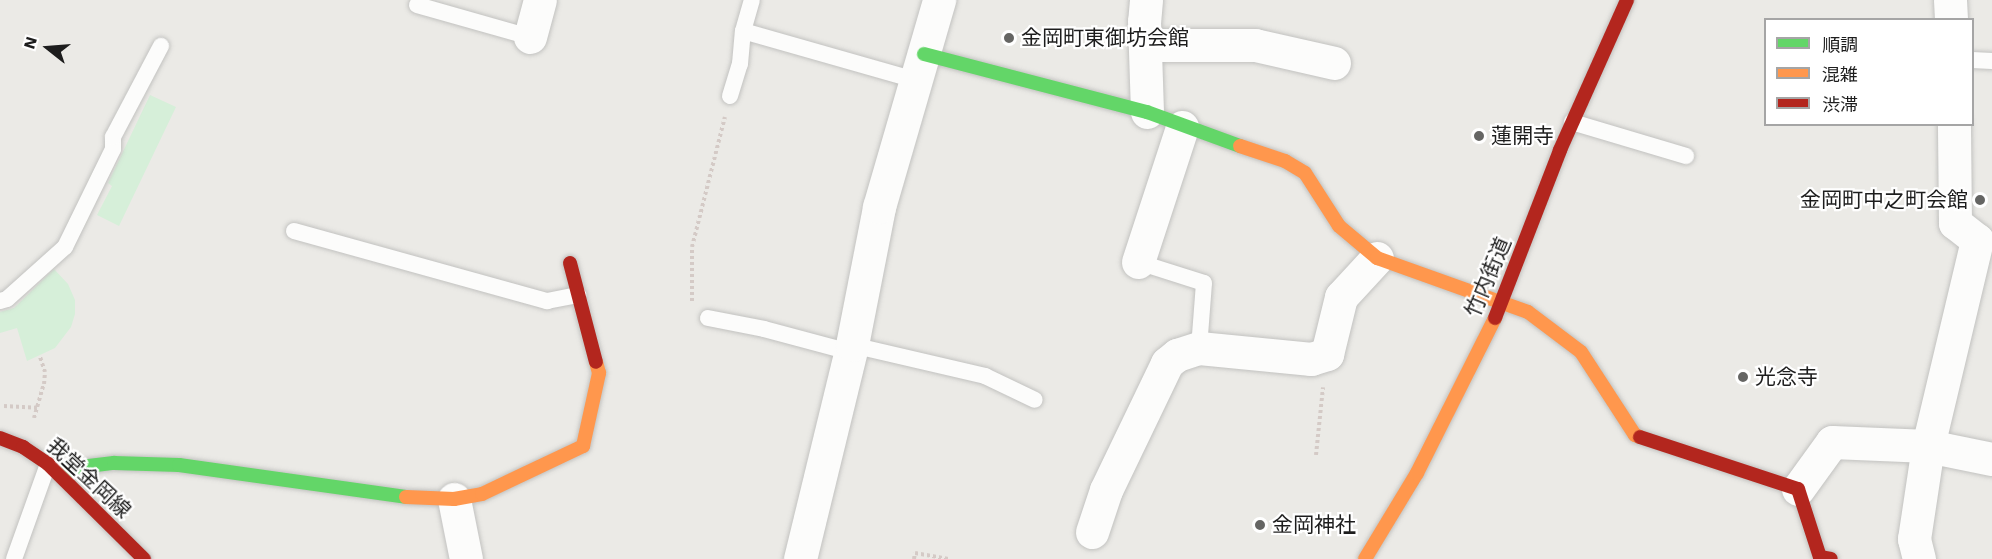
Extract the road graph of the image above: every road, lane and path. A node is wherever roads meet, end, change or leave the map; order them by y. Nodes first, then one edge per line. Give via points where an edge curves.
1 (540, 0) edge
2 (752, 0) edge
3 (939, 0) edge
4 (1146, 0) edge
5 (1627, 0) edge
6 (1950, 0) edge
7 (417, 5) dead end
8 (1951, 18) edge
9 (743, 31) junction
10 (530, 37) joint
11 (1144, 45) junction
12 (161, 46) dead end
13 (1974, 60) edge
14 (1992, 61) edge
15 (1334, 63) dead end
16 (920, 67) junction
17 (730, 96) joint
18 (1147, 112) junction
19 (1572, 122) junction
20 (1954, 126) edge
21 (1182, 127) junction
22 (1686, 156) dead end
23 (294, 231) dead end
24 (1984, 242) edge
25 (1377, 258) junction
26 (1138, 262) joint
27 (570, 263) dead end
28 (578, 296) junction
29 (0, 301) edge
30 (1502, 304) junction
31 (708, 318) joint
32 (1199, 348) junction
33 (851, 349) junction
34 (1326, 354) junction
35 (40, 357) dead end
36 (1035, 400) dead end
37 (0, 406) edge
38 (37, 408) junction
39 (0, 438) edge
40 (1928, 446) junction
41 (23, 447) junction
42 (1316, 455) dead end
43 (1992, 459) edge
44 (54, 469) junction
45 (1798, 489) junction
46 (454, 499) junction
47 (1092, 532) dead end
48 (14, 559) edge
49 (144, 559) edge
50 (466, 559) edge
51 (800, 559) edge
52 (914, 559) edge
53 (948, 559) edge
54 (1365, 559) edge
55 (1831, 559) edge
56 (1919, 559) edge

1 - 10 street
2 - 9 lane
3 - 16 street
4 - 11 street
5 - 19 street, 竹内街道
6 - 8 street
7 - 10 lane
9 - 16 lane
9 - 17 lane via 740,64
11 - 15 street via 1255,45
11 - 18 street
12 - 29 lane via 113,136 113,149 65,247
13 - 14 lane
16 - 18 street
16 - 33 street via 879,207
17 - 31 path via 692,247 692,304
18 - 21 street
19 - 22 lane
19 - 30 street, 竹内街道
20 - 24 street via 1955,223
21 - 25 street via 1285,161 1305,173 1339,226
21 - 26 street
23 - 28 lane via 547,301
24 - 40 street
25 - 30 street
25 - 34 street via 1341,297
26 - 32 lane via 1204,283
27 - 28 street
28 - 46 street via 599,373 583,447 482,494
30 - 45 street via 1528,312 1581,352 1635,435
30 - 54 street, 竹内街道 via 1417,473
31 - 33 lane
32 - 34 street via 1311,358
32 - 47 street via 1167,363 1106,490
33 - 36 lane via 985,376
33 - 51 street
34 - 42 path
35 - 38 path via 45,372
37 - 38 path
38 - 41 path
39 - 41 street, 我堂金岡線
40 - 43 street
40 - 45 street via 1832,442
40 - 56 street via 1914,539
41 - 44 street, 我堂金岡線
44 - 46 street via 114,463 179,465 394,496
44 - 48 lane
44 - 49 street, 我堂金岡線
45 - 55 street via 1820,557
46 - 50 street
52 - 53 path via 915,553

